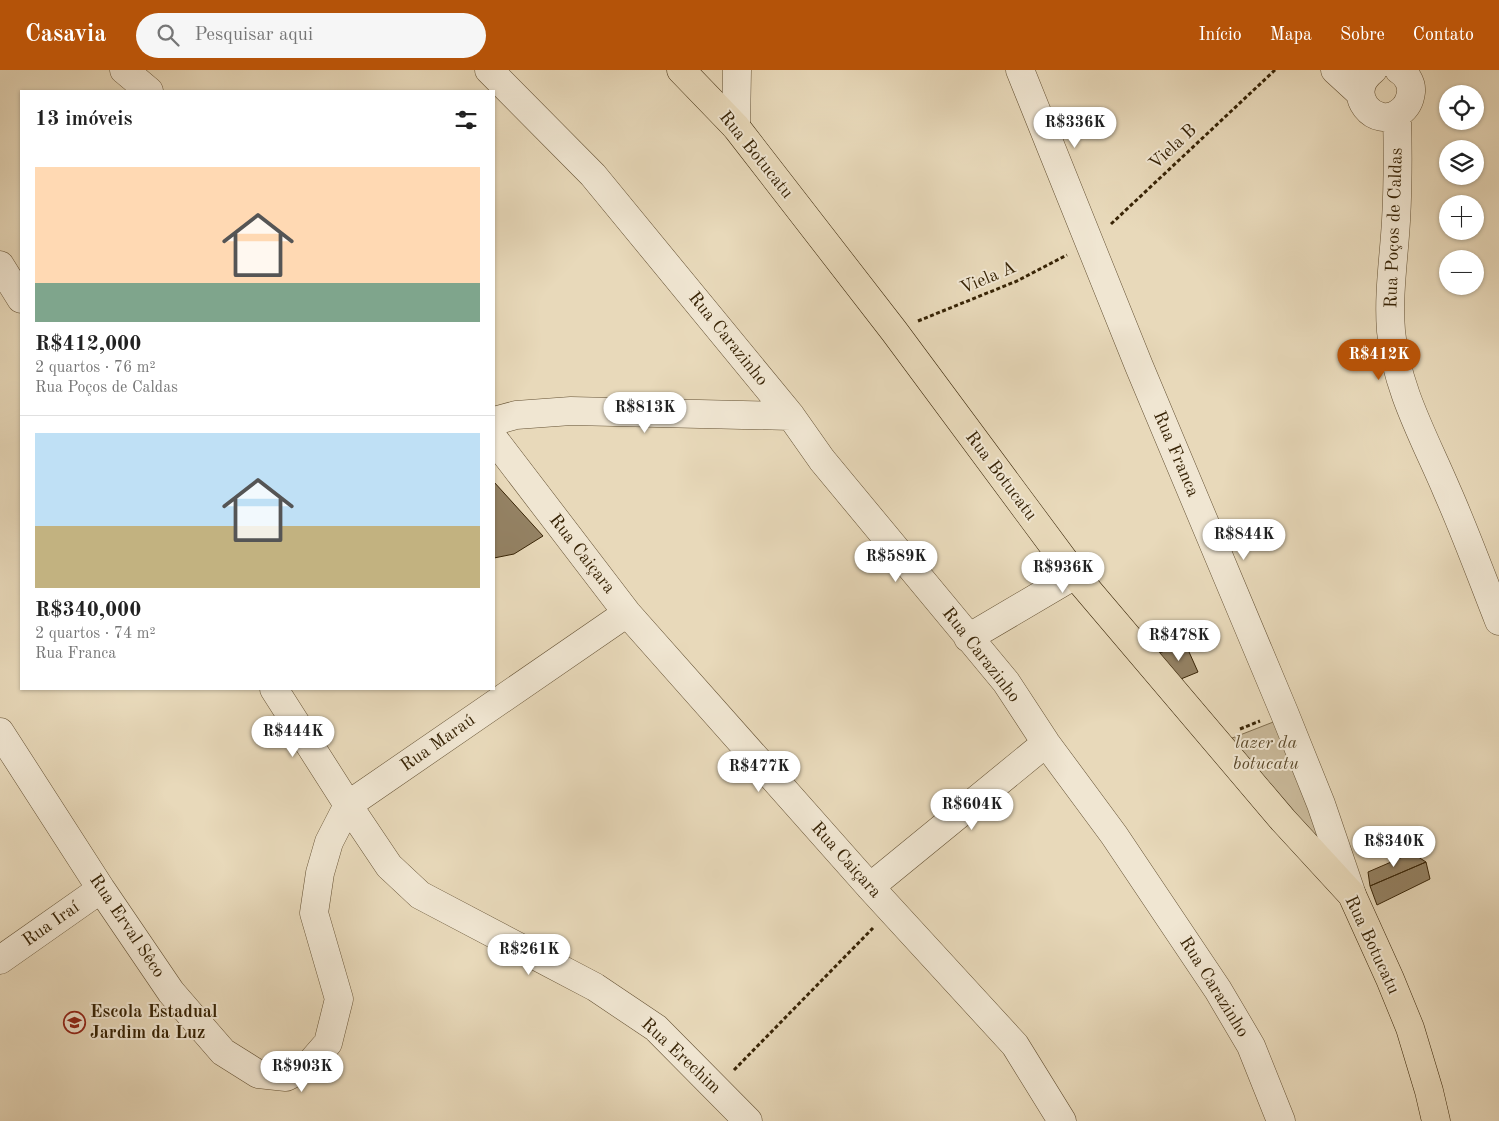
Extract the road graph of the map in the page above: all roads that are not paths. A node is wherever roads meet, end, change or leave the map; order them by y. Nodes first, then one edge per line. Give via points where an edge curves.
1 (124, 70) edge
2 (489, 70) edge
3 (681, 70) edge
4 (737, 70) edge
5 (1020, 70) edge
6 (1334, 70) edge
7 (1402, 71) edge
8 (1366, 82) edge
9 (148, 90) edge
10 (1397, 115) junction
11 (736, 127) junction
12 (0, 266) edge
13 (20, 298) edge
14 (791, 416) junction
15 (495, 421) edge
16 (495, 440) edge
17 (1075, 575) junction
18 (627, 613) junction
19 (1499, 622) edge
20 (968, 638) junction
21 (275, 690) edge
22 (0, 732) edge
23 (1046, 743) junction
24 (348, 805) junction
25 (870, 887) junction
26 (102, 888) junction
27 (1352, 895) junction
28 (0, 960) edge
29 (748, 1121) edge
30 (1062, 1121) edge
31 (1281, 1121) edge
32 (1436, 1121) edge

1 - 9 street
2 - 14 street, Rua Carazinho via 593,175
3 - 11 main road, Rua Botucatu
4 - 11 street
5 - 27 street, Rua Franca via 1284,712 1321,804
6 - 8 street
7 - 10 street via 1409,80 1410,100
8 - 10 street via 1363,103 1369,111 1377,116
10 - 19 street, Rua Poços de Caldas via 1396,219 1390,304 1395,360 1408,403
11 - 17 main road, Rua Botucatu via 894,331
12 - 13 street
14 - 15 street via 570,411 516,415
14 - 20 street, Rua Carazinho via 822,460
16 - 18 street, Rua Caiçara
17 - 20 street
17 - 27 main road, Rua Botucatu via 1295,833
18 - 24 street, Rua Maraú
18 - 25 street, Rua Caiçara
20 - 23 street, Rua Carazinho via 1006,682
21 - 24 street, Rua Erechim
22 - 26 street, Rua Erval Sêco
23 - 25 street
23 - 31 street, Rua Carazinho via 1114,835 1218,990 1251,1046
24 - 26 street, Rua Erval Sêco via 330,842 320,873 314,913 339,999 328,1043 308,1066 286,1077 258,1074 223,1052 171,992
24 - 29 street, Rua Erechim via 389,866 420,895 595,987 656,1028
25 - 30 street, Rua Caiçara via 1015,1045
26 - 28 street, Rua Iraí
27 - 32 main road, Rua Botucatu via 1410,1028

